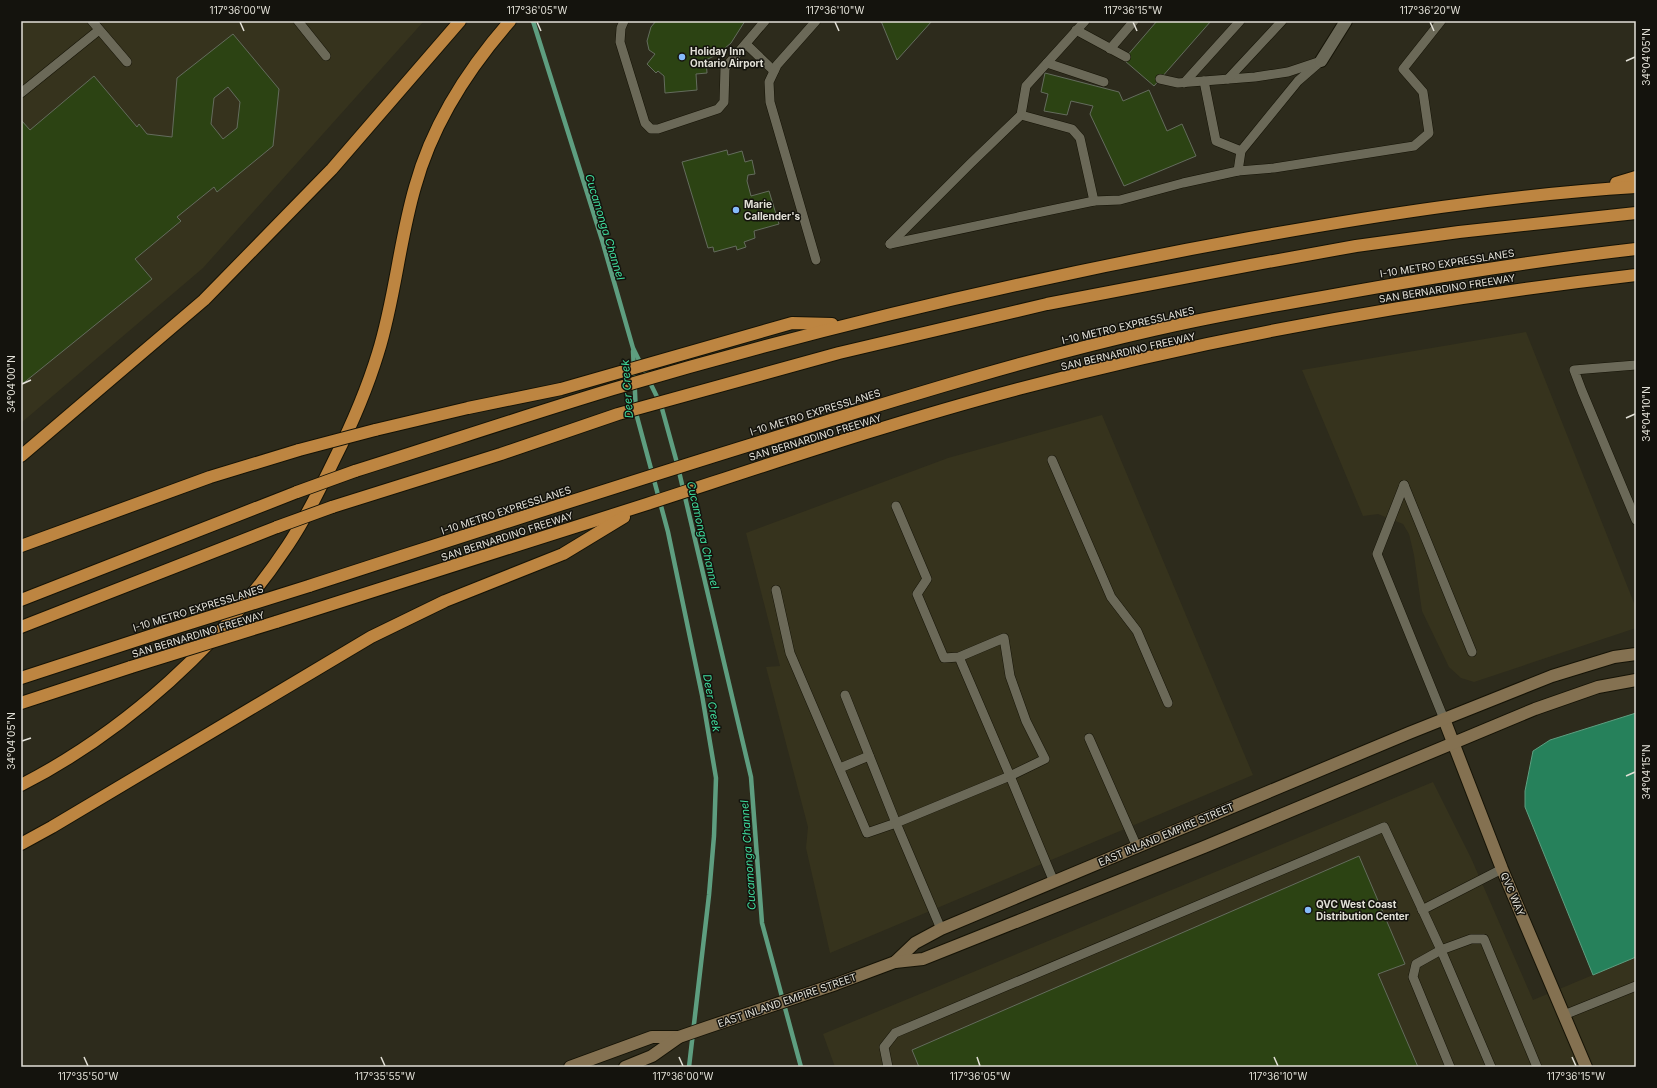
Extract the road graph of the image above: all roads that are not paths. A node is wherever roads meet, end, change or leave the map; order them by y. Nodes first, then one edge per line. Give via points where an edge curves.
1 (92, 21) edge
2 (298, 21) edge
3 (460, 21) edge
4 (624, 21) edge
5 (765, 21) edge
6 (816, 21) edge
7 (1085, 21) edge
8 (1134, 21) edge
9 (1240, 21) edge
10 (1282, 21) edge
11 (1346, 21) edge
12 (1441, 21) edge
13 (507, 24) edge
14 (99, 30) junction
15 (1076, 30) junction
16 (746, 44) junction
17 (1110, 49) junction
18 (326, 56) dead end
19 (1126, 57) dead end
20 (1321, 61) junction
21 (127, 62) dead end
22 (1047, 62) junction
23 (774, 71) junction
24 (1160, 79) dead end
25 (1228, 79) junction
26 (1204, 81) junction
27 (1104, 82) dead end
28 (1184, 82) junction
29 (21, 93) edge
30 (1022, 115) junction
31 (1241, 152) junction
32 (1238, 171) junction
33 (1636, 177) edge
34 (1636, 187) edge
35 (1597, 189) junction
36 (1094, 201) junction
37 (1636, 213) edge
38 (1636, 249) edge
39 (816, 260) dead end
40 (1636, 275) edge
41 (847, 325) junction
42 (1636, 365) edge
43 (21, 456) edge
44 (1052, 460) dead end
45 (642, 506) junction
46 (896, 506) dead end
47 (1636, 520) edge
48 (21, 546) edge
49 (776, 590) dead end
50 (21, 600) edge
51 (21, 627) edge
52 (1472, 652) dead end
53 (1636, 654) edge
54 (959, 657) junction
55 (21, 678) edge
56 (1636, 680) edge
57 (845, 695) dead end
58 (21, 702) edge
59 (1168, 703) dead end
60 (1444, 719) junction
61 (1089, 738) dead end
62 (1454, 743) junction
63 (869, 756) junction
64 (840, 768) junction
65 (1010, 776) junction
66 (21, 785) edge
67 (896, 823) junction
68 (21, 844) edge
69 (1137, 847) junction
70 (1502, 869) junction
71 (1054, 882) junction
72 (1422, 910) junction
73 (941, 929) junction
74 (1441, 950) junction
75 (895, 962) junction
76 (1633, 987) edge
77 (1636, 996) edge
78 (1564, 1015) junction
79 (679, 1037) junction
80 (570, 1067) edge
81 (625, 1067) edge
82 (888, 1067) edge
83 (1450, 1067) edge
84 (1491, 1067) edge
85 (1537, 1067) edge
86 (1586, 1067) edge

1 - 14 lane
2 - 18 lane
3 - 43 highway via 332,169 204,300
4 - 16 lane via 620,42 645,122 651,129 658,129 718,109 724,102 725,68
5 - 16 lane
6 - 23 lane
7 - 15 lane
8 - 17 lane
9 - 28 lane
10 - 25 lane
11 - 20 street
12 - 32 lane via 1403,69 1423,92 1429,132 1414,146 1274,168
13 - 66 highway via 472,67 437,128 415,186 379,351 367,385 351,426 316,497 290,542 260,585 234,616 173,679 124,720 64,762
14 - 21 lane
14 - 29 lane
15 - 17 lane
15 - 22 lane
16 - 23 lane
17 - 19 lane
20 - 25 lane via 1288,72
20 - 31 lane via 1298,81
22 - 27 lane
22 - 30 lane via 1026,86
23 - 39 lane via 769,82 770,102
24 - 28 lane
25 - 26 lane
26 - 28 lane
26 - 31 lane via 1216,141
30 - 36 lane via 1072,129 1080,138
30 - 36 lane via 890,244
31 - 32 lane
32 - 36 lane via 1120,200
33 - 35 highway
34 - 35 highway
35 - 41 highway via 1487,200 1182,250 992,290
37 - 51 highway, bridge via 1356,246 1077,298 840,353 618,414 332,507
38 - 55 highway, I-10 METRO EXPRESSLANES, bridge via 1495,267 1369,288 1154,330 1030,361 697,461
40 - 45 highway, SAN BERNARDINO FREEWAY via 1537,286 1409,306 1299,326 1125,363 940,411
41 - 48 highway, bridge via 792,323 561,389 468,408 299,450 196,482
41 - 50 highway, bridge via 614,389 355,471
42 - 47 lane via 1574,370
44 - 59 lane via 1111,597 1137,631
45 - 58 highway, SAN BERNARDINO FREEWAY, bridge
45 - 68 highway via 563,554 439,604 371,637
46 - 54 lane via 927,579 917,594 944,658
49 - 64 lane via 790,653
52 - 60 lane via 1404,485 1377,554
53 - 60 main road, EAST INLAND EMPIRE STREET via 1614,657 1552,676
54 - 65 lane
54 - 65 lane via 1004,638 1010,676 1026,721 1044,759
56 - 62 main road, EAST INLAND EMPIRE STREET via 1598,687 1535,708
57 - 63 lane
60 - 62 main road, QVC WAY
60 - 69 main road, EAST INLAND EMPIRE STREET
61 - 69 lane
62 - 70 main road, QVC WAY
62 - 75 main road, EAST INLAND EMPIRE STREET via 923,959
63 - 64 lane
63 - 67 lane
64 - 67 lane via 867,833
65 - 67 lane
65 - 71 lane
67 - 73 lane
69 - 71 main road, EAST INLAND EMPIRE STREET
70 - 72 lane
70 - 78 main road, QVC WAY
71 - 73 main road, EAST INLAND EMPIRE STREET
72 - 74 lane
72 - 82 lane via 1384,827 895,1033 884,1047
73 - 75 main road, EAST INLAND EMPIRE STREET via 915,943
74 - 83 lane via 1416,964 1413,977
74 - 84 lane
74 - 85 lane via 1471,939 1484,939
75 - 79 main road, EAST INLAND EMPIRE STREET
76 - 77 lane
76 - 78 lane
78 - 86 main road, QVC WAY
79 - 80 main road via 652,1037
79 - 81 main road via 652,1056

